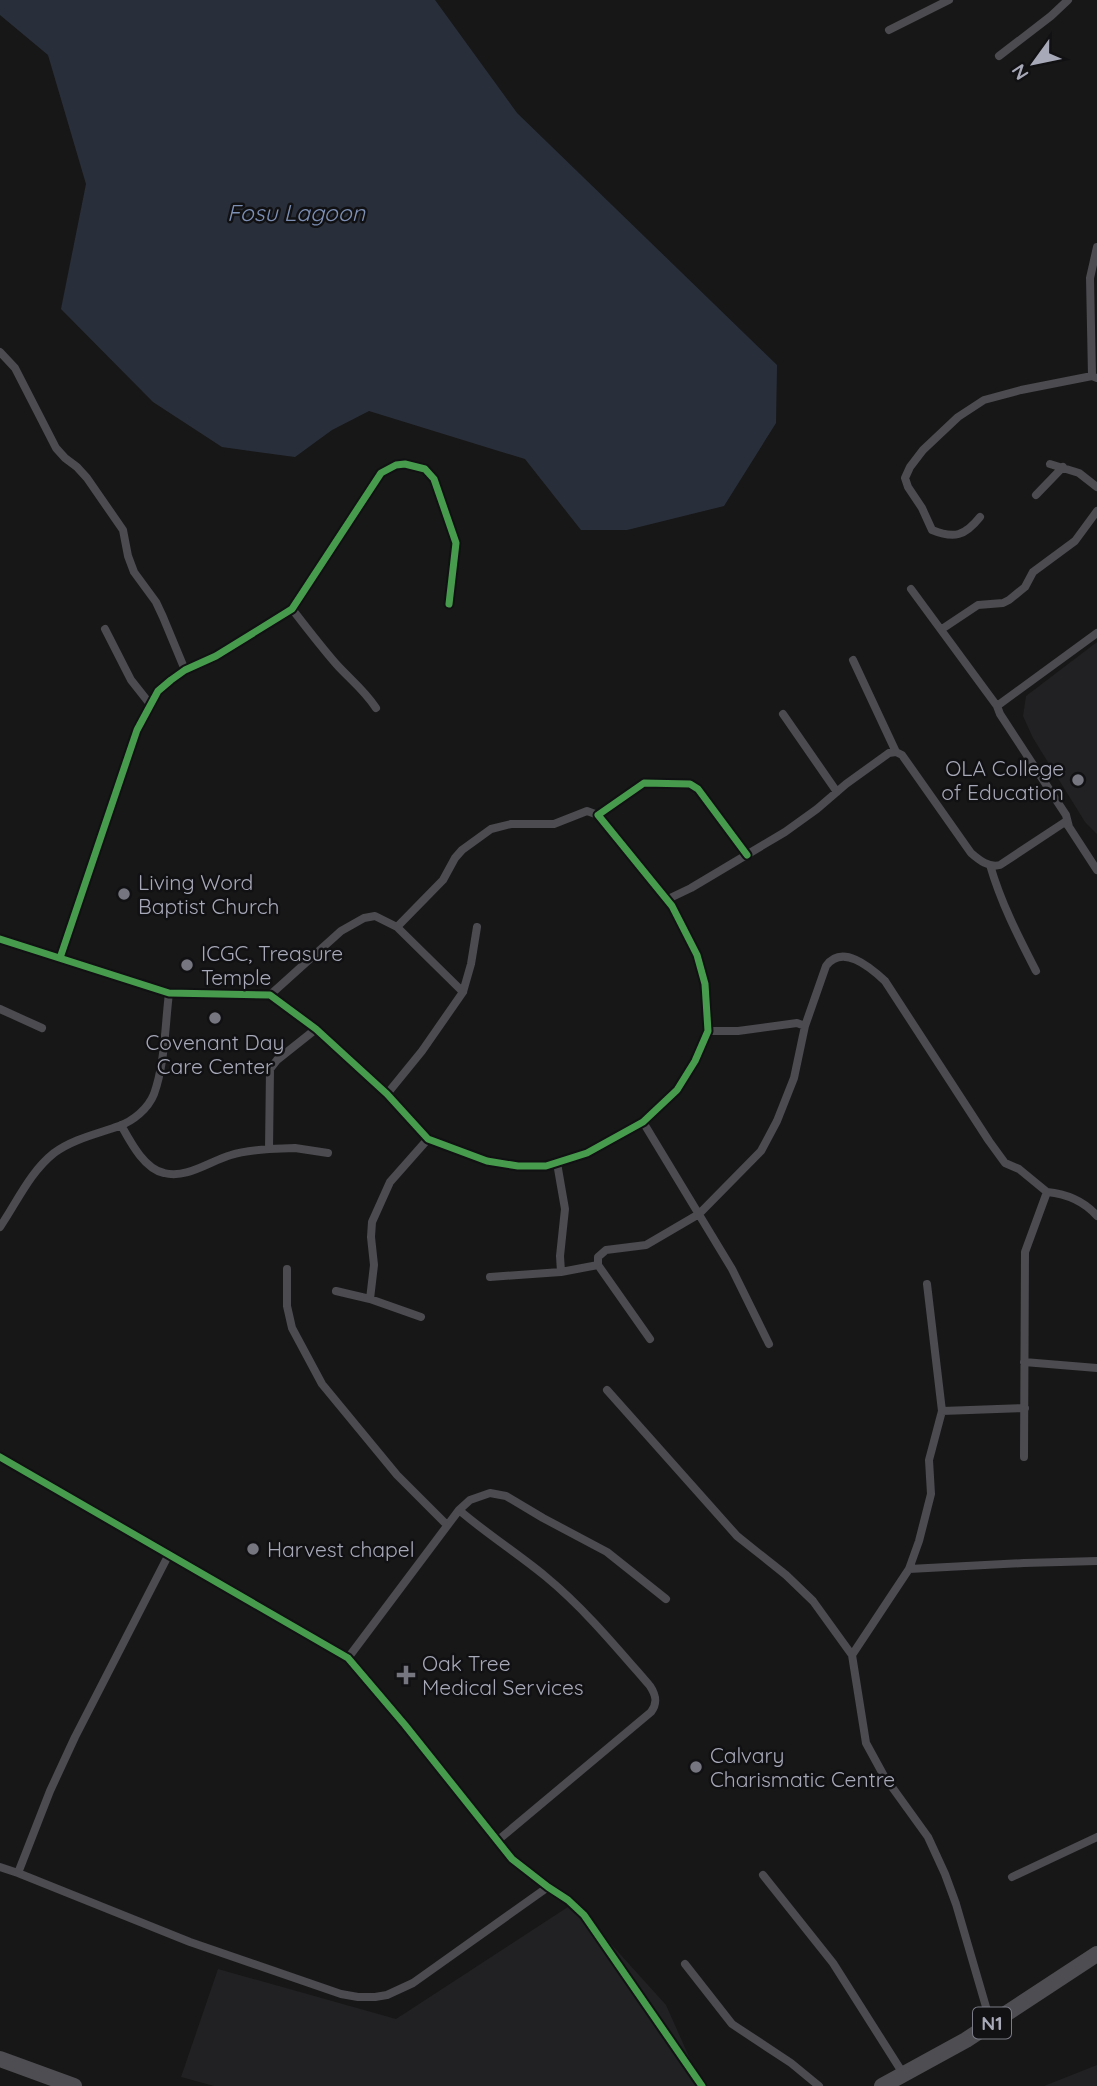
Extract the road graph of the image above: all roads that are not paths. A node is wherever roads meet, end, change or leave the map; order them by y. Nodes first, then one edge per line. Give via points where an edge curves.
1 (949, 0) edge
2 (1068, 0) edge
3 (889, 30) dead end
4 (999, 56) dead end
5 (1097, 247) edge
6 (0, 352) edge
7 (1095, 377) edge
8 (1050, 464) dead end
9 (1063, 467) junction
10 (1097, 487) edge
11 (1036, 495) dead end
12 (1097, 511) edge
13 (980, 517) dead end
14 (911, 589) dead end
15 (449, 604) dead end
16 (292, 609) junction
17 (105, 629) dead end
18 (942, 629) junction
19 (1097, 633) edge
20 (853, 660) dead end
21 (185, 670) junction
22 (150, 704) junction
23 (997, 706) junction
24 (376, 708) dead end
25 (783, 714) dead end
26 (896, 752) junction
27 (837, 792) junction
28 (598, 815) junction
29 (1069, 827) junction
30 (747, 855) junction
31 (990, 865) junction
32 (1097, 870) edge
33 (668, 899) junction
34 (397, 927) junction
35 (477, 927) dead end
36 (0, 939) edge
37 (60, 958) junction
38 (1037, 971) dead end
39 (463, 992) junction
40 (169, 993) junction
41 (270, 995) junction
42 (0, 1009) edge
43 (805, 1026) junction
44 (42, 1028) dead end
45 (316, 1029) junction
46 (708, 1031) junction
47 (387, 1094) junction
48 (643, 1122) junction
49 (121, 1125) junction
50 (428, 1139) junction
51 (269, 1150) junction
52 (328, 1153) dead end
53 (556, 1163) junction
54 (1047, 1192) junction
55 (699, 1214) junction
56 (1097, 1216) edge
57 (0, 1227) edge
58 (597, 1265) junction
59 (287, 1269) dead end
60 (561, 1272) junction
61 (490, 1277) dead end
62 (927, 1284) dead end
63 (336, 1292) dead end
64 (370, 1299) junction
65 (421, 1317) dead end
66 (650, 1339) dead end
67 (769, 1344) dead end
68 (1024, 1362) junction
69 (1097, 1367) edge
70 (607, 1390) dead end
71 (1025, 1408) junction
72 (942, 1411) junction
73 (0, 1457) edge
74 (1024, 1457) dead end
75 (460, 1510) junction
76 (447, 1525) junction
77 (168, 1556) junction
78 (1097, 1562) edge
79 (909, 1569) junction
80 (666, 1599) dead end
81 (852, 1655) junction
82 (348, 1658) junction
83 (1097, 1837) edge
84 (497, 1841) junction
85 (0, 1867) edge
86 (18, 1873) junction
87 (763, 1875) dead end
88 (1012, 1877) dead end
89 (548, 1887) junction
90 (1097, 1954) edge
91 (685, 1964) dead end
92 (991, 2024) junction
93 (0, 2059) edge
94 (904, 2075) junction
95 (74, 2086) edge
96 (702, 2086) edge
97 (819, 2086) edge
98 (884, 2086) edge

1 - 3 street
2 - 4 street
5 - 7 street via 1090,278
6 - 21 street via 15,368 57,448 87,478 123,530 134,572 163,617
7 - 13 street via 984,400 923,450 905,478 932,530 957,535 972,528
8 - 9 street
9 - 10 street
9 - 11 street
12 - 18 street via 1075,541 1033,572 1025,587 1007,601 978,605
14 - 18 street
15 - 16 street via 456,543 434,479 425,469 405,464 382,473
16 - 21 street
16 - 24 street
17 - 22 street via 131,680
18 - 23 street
19 - 23 street
20 - 26 street
21 - 22 street via 158,691
22 - 37 street via 136,730
23 - 29 street via 1066,815
25 - 27 street
26 - 27 street
26 - 31 street via 971,853
27 - 30 street
28 - 30 street via 644,783 690,784
28 - 33 street
28 - 34 street via 587,811 554,824 491,829 454,858 443,880
29 - 31 street via 1065,822 1000,865
29 - 32 street
30 - 33 street
31 - 38 street via 1010,922
33 - 46 street via 697,955 705,984
34 - 39 street
34 - 41 street via 375,916 364,918 333,937
35 - 39 street
36 - 37 street
37 - 40 street
39 - 47 street
40 - 41 street
40 - 49 street via 153,1097 137,1116
41 - 45 street
42 - 44 street
43 - 46 street
43 - 54 street via 832,958 853,959 873,970 885,981 1005,1163
43 - 55 street via 794,1079 761,1151
45 - 47 street
45 - 51 street via 271,1069
46 - 48 street via 677,1090
47 - 50 street
48 - 53 street via 587,1153
48 - 55 street
49 - 51 street via 135,1150 164,1174 185,1173 228,1156
49 - 57 street via 54,1154 35,1172
50 - 53 street via 487,1161 517,1166
50 - 64 street via 390,1182 372,1222
51 - 52 street
53 - 60 street via 565,1209
54 - 56 street via 1086,1204
54 - 68 street via 1025,1252
55 - 58 street via 646,1245 606,1250
55 - 67 street
58 - 60 street
58 - 66 street
59 - 76 street via 292,1328 322,1384 397,1475
60 - 61 street
62 - 72 street
63 - 64 street
64 - 65 street
68 - 69 street
68 - 71 street
70 - 81 street via 737,1536 813,1601
71 - 72 street
71 - 74 street
72 - 79 street via 929,1460 931,1493
73 - 77 street
75 - 76 street
75 - 80 street via 470,1500 490,1493 506,1496 607,1552
75 - 84 street via 581,1609 650,1686 656,1699 651,1712
76 - 82 street
77 - 82 street
77 - 86 street via 75,1737
78 - 79 street
79 - 81 street
81 - 92 street via 866,1743 928,1837 945,1874
82 - 84 street
83 - 88 street
84 - 89 street
85 - 86 street
86 - 89 street via 190,1942 358,1997 387,1995 413,1983
87 - 94 street via 833,1963
89 - 96 street via 568,1900 594,1928
90 - 92 highway, N1
91 - 97 street via 732,2024
92 - 94 highway, N1
93 - 95 highway
94 - 98 highway, N1

